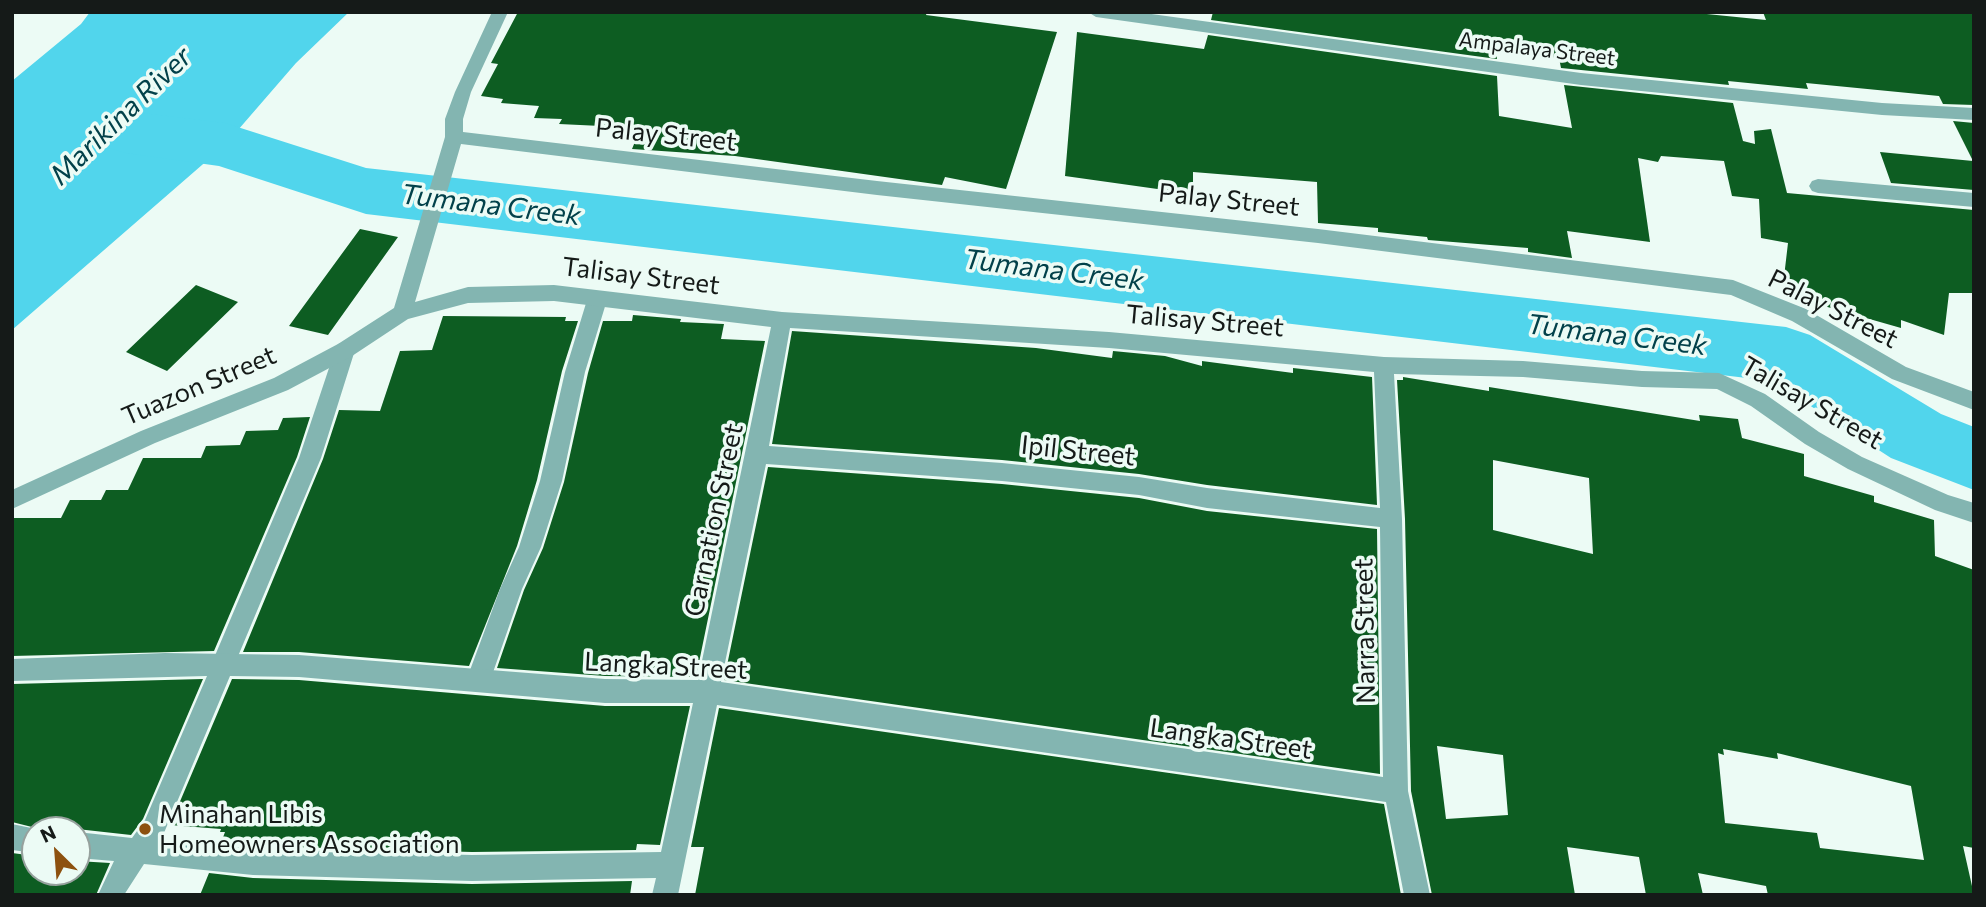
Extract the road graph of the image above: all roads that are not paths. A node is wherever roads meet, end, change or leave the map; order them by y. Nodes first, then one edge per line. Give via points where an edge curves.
1 (500, 12) edge
2 (1096, 12) edge
3 (1974, 114) edge
4 (454, 137) junction
5 (1818, 186) dead end
6 (1974, 200) edge
7 (597, 300) junction
8 (402, 313) junction
9 (782, 320) junction
10 (345, 349) junction
11 (1384, 365) junction
12 (1974, 401) edge
13 (757, 454) junction
14 (12, 500) edge
15 (1974, 513) edge
16 (1391, 519) junction
17 (223, 665) junction
18 (12, 670) edge
19 (478, 681) junction
20 (708, 692) junction
21 (1396, 791) junction
22 (91, 847) edge
23 (138, 852) junction
24 (670, 865) junction
25 (111, 895) edge
26 (665, 895) edge
27 (1417, 895) edge

1 - 4 street via 463,92 454,119
2 - 3 street, Ampalaya Street via 1581,79
4 - 8 street
4 - 12 street, Palay Street via 1733,288 1799,315 1899,373
5 - 6 street
7 - 8 street, Talisay Street via 554,293 468,295
7 - 9 street, Talisay Street
7 - 19 street via 575,372 551,481
8 - 10 street, Tuazon Street
9 - 11 street, Talisay Street via 1109,340
9 - 13 street, Carnation Street
10 - 14 street, Tuazon Street via 281,384 148,437
10 - 17 street via 310,458
11 - 15 street, Talisay Street via 1719,381 1855,463
11 - 16 street, Narra Street
13 - 16 street, Ipil Street via 1112,483
13 - 20 street, Carnation Street
16 - 21 street, Narra Street
17 - 18 street, Langka Street
17 - 19 street, Langka Street via 299,666
17 - 23 street via 154,829
19 - 20 street, Langka Street via 605,691
20 - 21 street, Langka Street
20 - 24 street, Carnation Street
21 - 27 street, Narra Street
22 - 23 street
23 - 24 street via 253,862
23 - 25 street
24 - 26 street, Carnation Street

